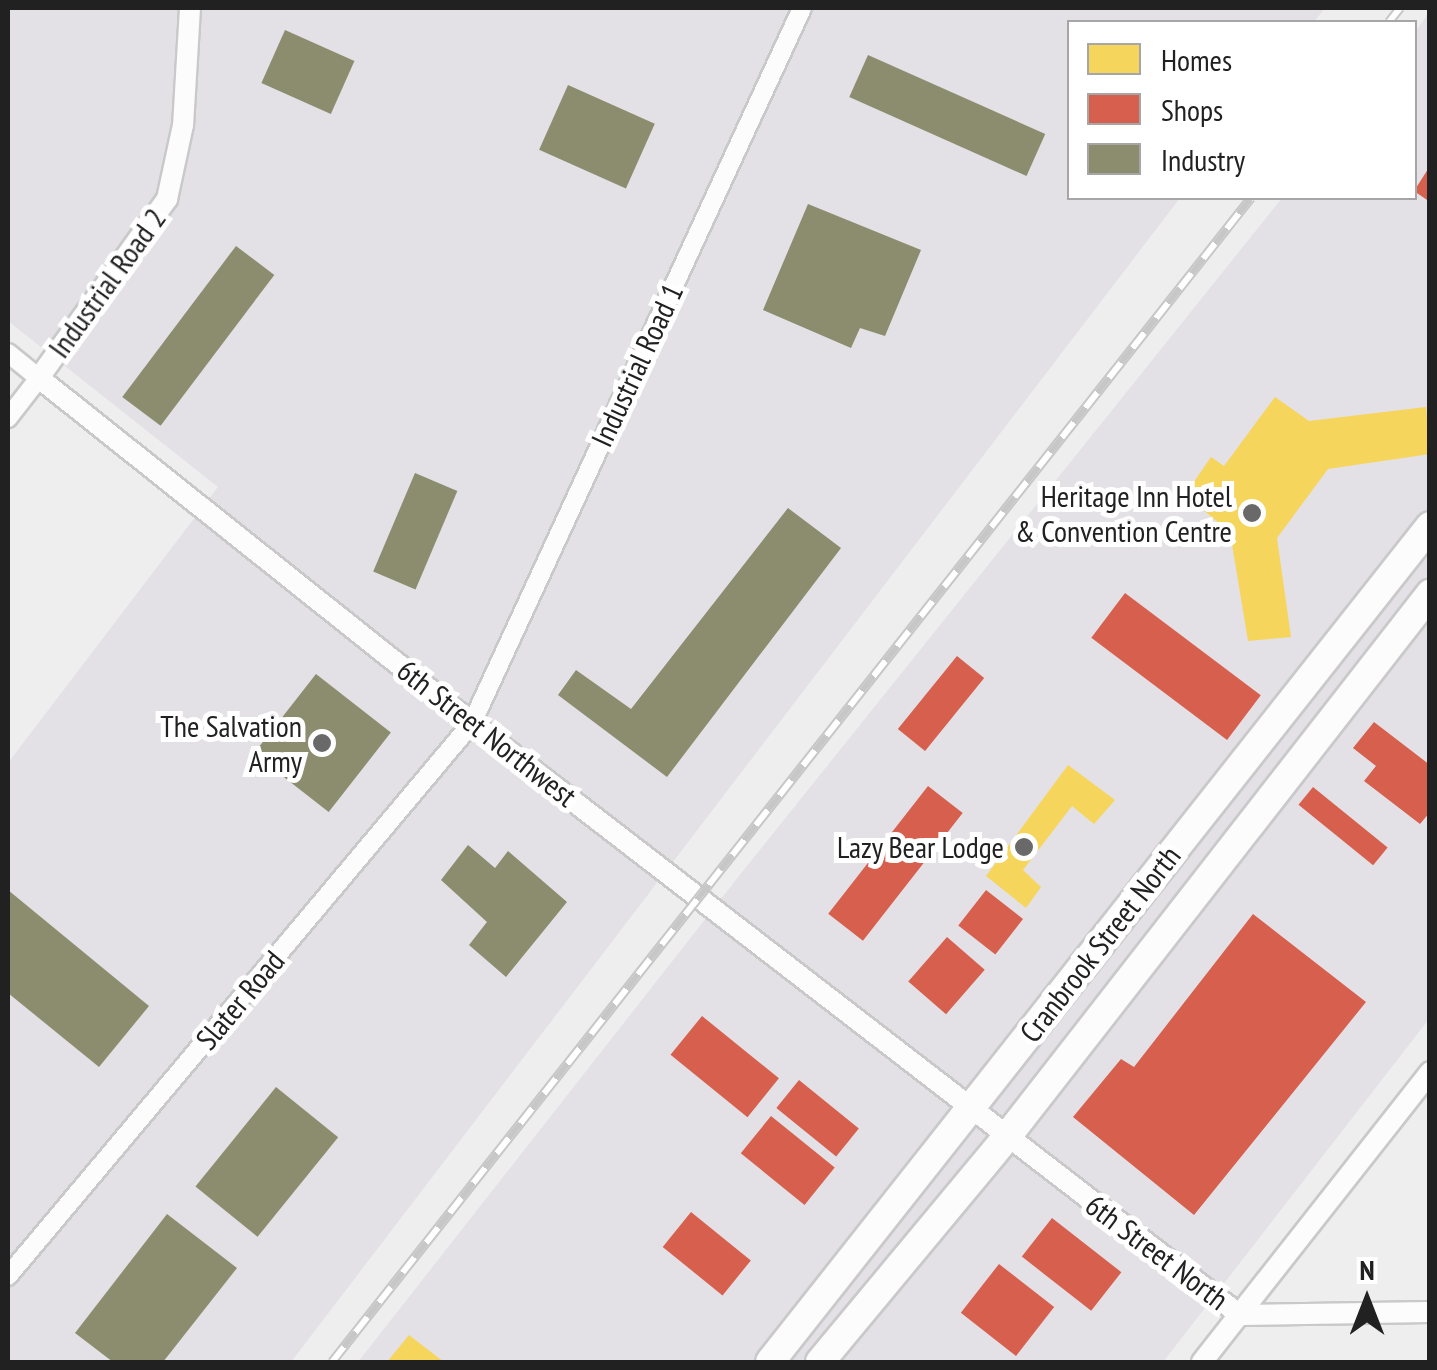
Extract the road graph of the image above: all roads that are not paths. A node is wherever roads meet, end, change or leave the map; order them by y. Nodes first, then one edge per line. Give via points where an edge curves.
1 (190, 8) edge
2 (802, 8) edge
3 (8, 353) edge
4 (39, 378) junction
5 (8, 418) edge
6 (1430, 526) edge
7 (1430, 594) edge
8 (472, 723) junction
9 (1430, 1072) edge
10 (970, 1110) junction
11 (1006, 1138) junction
12 (8, 1276) edge
13 (1430, 1312) edge
14 (1240, 1315) junction
15 (770, 1362) edge
16 (820, 1362) edge
17 (1202, 1362) edge

1 - 4 street, Industrial Road 2 via 184,126 167,200
2 - 8 street, Industrial Road 1
3 - 4 street, 6th Street Northwest
4 - 5 street
4 - 8 street, 6th Street Northwest
6 - 10 highway, Cranbrook Street North
7 - 11 highway, Cranbrook Street North
8 - 10 street, 6th Street Northwest
8 - 12 street, Slater Road
9 - 14 street
10 - 11 street, 6th Street North
10 - 15 highway, Cranbrook Street North
11 - 14 street, 6th Street North
11 - 16 highway, Cranbrook Street North
13 - 14 street, 6th Street North
14 - 17 street

